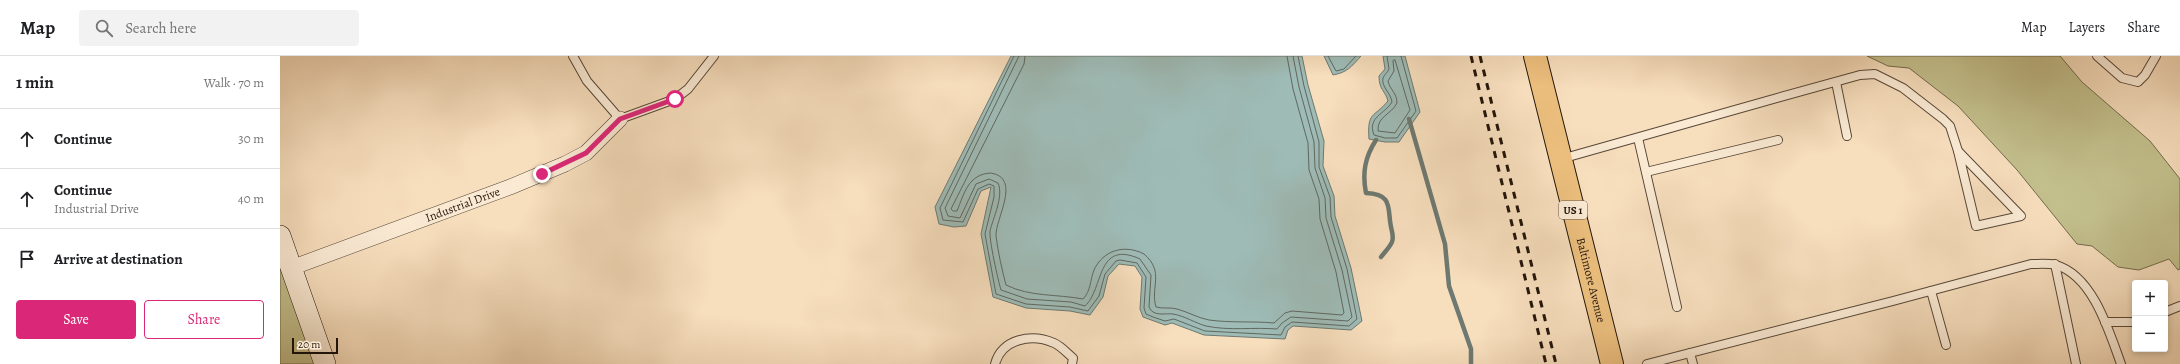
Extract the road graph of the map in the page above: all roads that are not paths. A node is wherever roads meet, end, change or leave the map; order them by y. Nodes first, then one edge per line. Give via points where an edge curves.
1 (573, 56) edge
2 (714, 56) edge
3 (1535, 56) edge
4 (2097, 56) edge
5 (2156, 56) edge
6 (1836, 82) junction
7 (620, 119) junction
8 (1847, 136) dead end
9 (1638, 138) junction
10 (1778, 140) dead end
11 (1958, 151) junction
12 (1561, 160) junction
13 (1646, 172) junction
14 (280, 236) edge
15 (2055, 264) junction
16 (291, 268) junction
17 (1930, 291) junction
18 (2180, 306) edge
19 (1677, 307) dead end
20 (2168, 311) edge
21 (2105, 322) junction
22 (2132, 322) edge
23 (1946, 346) dead end
24 (1690, 353) junction
25 (325, 364) edge
26 (995, 364) edge
27 (1072, 364) edge
28 (1612, 364) edge
29 (1647, 364) edge
30 (1693, 364) edge
31 (2076, 364) edge
32 (2121, 364) edge

1 - 7 lane via 587,81
2 - 7 lane via 688,89 675,99
3 - 12 main road, Baltimore Avenue / US 1
4 - 5 lane via 2122,78 2138,82
6 - 8 lane
6 - 9 lane
6 - 11 lane via 1860,75 1875,74 1885,77 1903,88 1950,126
7 - 16 street, Industrial Drive via 586,153 565,164
9 - 12 lane
9 - 13 lane
10 - 13 lane
11 - 11 lane via 1976,226 2021,216 1995,189
12 - 28 main road, Baltimore Avenue / US 1
13 - 19 lane
14 - 16 main road
15 - 17 lane via 2031,264
15 - 21 lane via 2076,276 2087,288
15 - 31 lane
16 - 25 main road
17 - 23 lane
17 - 24 lane
18 - 20 lane
21 - 22 lane
21 - 32 lane
24 - 29 lane
24 - 30 lane
26 - 27 lane via 1002,350 1016,339 1038,339 1054,343 1073,358

